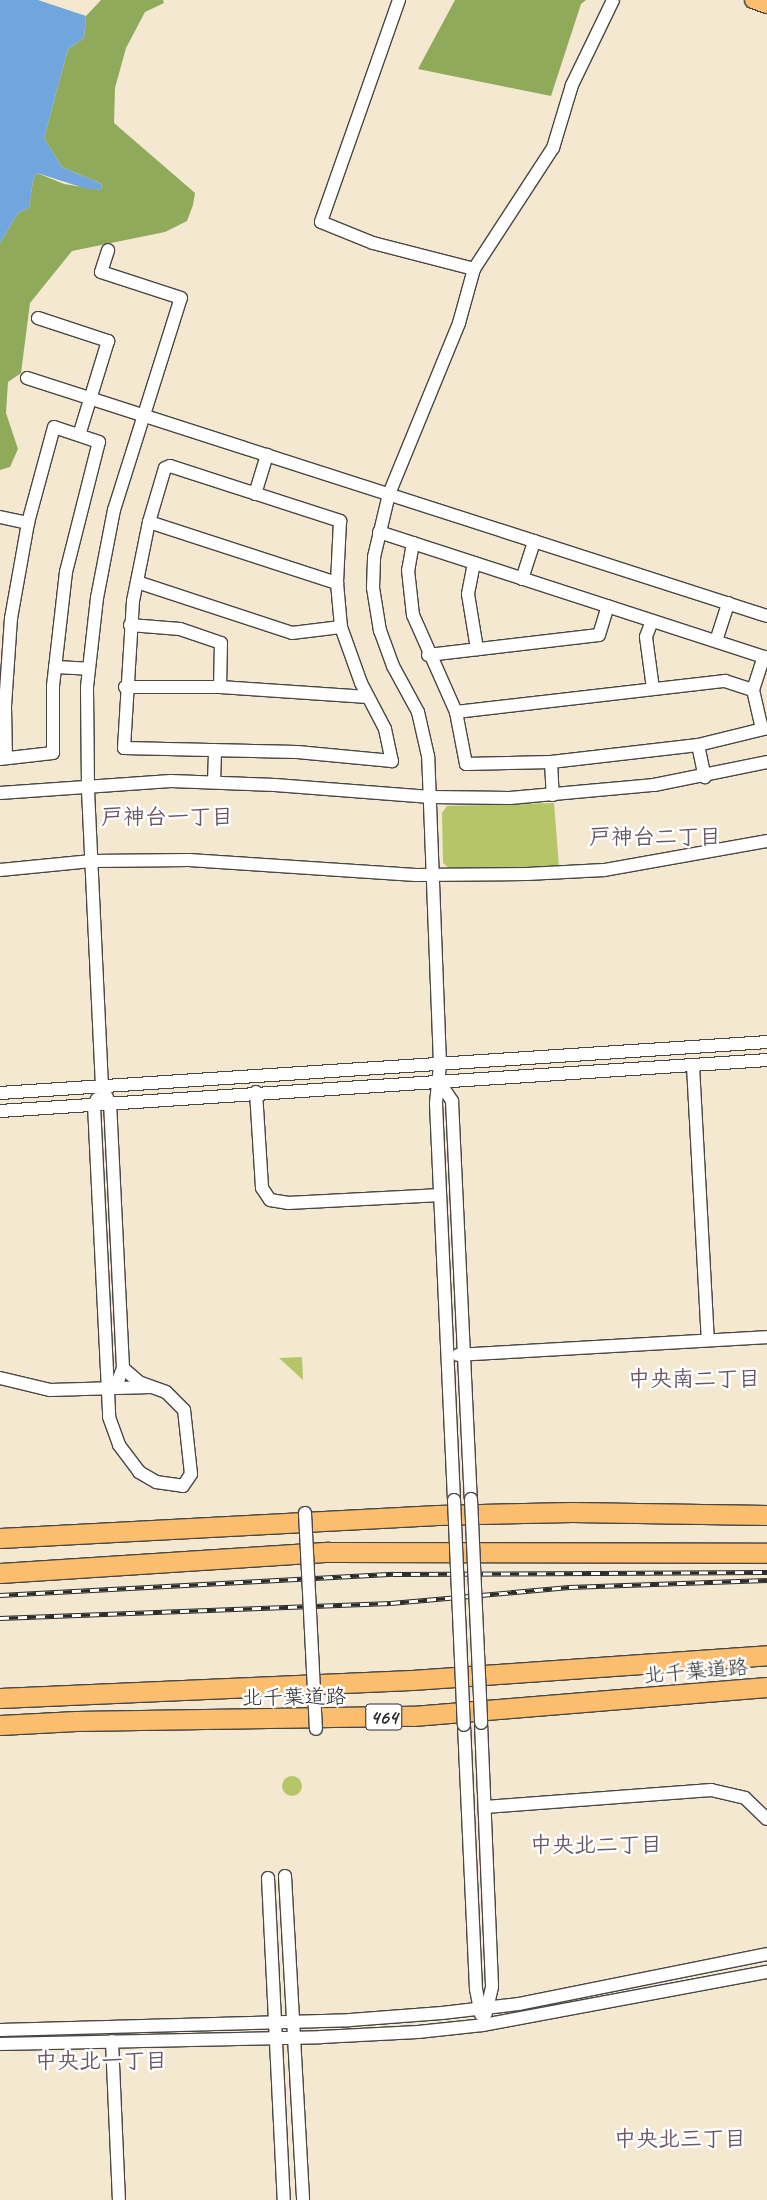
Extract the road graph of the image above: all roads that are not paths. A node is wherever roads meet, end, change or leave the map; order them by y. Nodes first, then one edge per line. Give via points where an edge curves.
1 (399, 0) edge
2 (613, 0) edge
3 (753, 0) edge
4 (767, 5) edge
5 (108, 250) dead end
6 (474, 270) junction
7 (38, 318) dead end
8 (27, 378) dead end
9 (90, 398) junction
10 (143, 416) junction
11 (79, 435) junction
12 (267, 455) junction
13 (255, 494) junction
14 (389, 494) junction
15 (0, 517) edge
16 (149, 522) junction
17 (28, 523) junction
18 (379, 532) junction
19 (534, 541) junction
20 (413, 543) junction
21 (474, 563) junction
22 (522, 579) junction
23 (137, 582) junction
24 (337, 583) junction
25 (728, 603) junction
26 (608, 606) junction
27 (767, 616) edge
28 (652, 621) junction
29 (130, 625) junction
30 (341, 627) junction
31 (716, 641) junction
32 (4, 642) edge
33 (477, 649) junction
34 (428, 654) junction
35 (766, 658) edge
36 (55, 667) junction
37 (89, 669) junction
38 (125, 686) junction
39 (220, 687) junction
40 (653, 689) junction
41 (753, 690) junction
42 (368, 697) junction
43 (456, 712) junction
44 (764, 729) edge
45 (698, 745) junction
46 (215, 750) junction
47 (3, 758) edge
48 (551, 762) junction
49 (767, 762) edge
50 (704, 777) junction
51 (214, 782) junction
52 (88, 785) junction
53 (0, 793) edge
54 (553, 795) junction
55 (432, 797) junction
56 (767, 841) edge
57 (92, 861) junction
58 (0, 870) edge
59 (435, 875) junction
60 (767, 1042) edge
61 (767, 1060) edge
62 (440, 1064) junction
63 (692, 1066) junction
64 (440, 1083) junction
65 (102, 1087) junction
66 (256, 1092) junction
67 (0, 1093) edge
68 (110, 1104) junction
69 (94, 1105) junction
70 (0, 1111) edge
71 (440, 1196) junction
72 (767, 1337) edge
73 (708, 1340) junction
74 (464, 1355) junction
75 (450, 1356) junction
76 (123, 1368) junction
77 (0, 1378) edge
78 (153, 1387) junction
79 (106, 1389) junction
80 (305, 1513) dead end
81 (767, 1515) edge
82 (0, 1538) edge
83 (767, 1553) edge
84 (0, 1573) edge
85 (767, 1655) edge
86 (767, 1687) edge
87 (0, 1698) edge
88 (0, 1725) edge
89 (316, 1728) dead end
90 (485, 1807) junction
91 (767, 1819) edge
92 (285, 1876) dead end
93 (268, 1878) dead end
94 (767, 1954) edge
95 (767, 1972) edge
96 (483, 2008) junction
97 (275, 2022) junction
98 (293, 2022) junction
99 (483, 2025) junction
100 (0, 2030) edge
101 (276, 2038) junction
102 (294, 2038) junction
103 (112, 2041) junction
104 (0, 2044) edge
105 (119, 2200) edge
106 (284, 2200) edge
107 (303, 2200) edge

1 - 6 street via 321,222 373,242
2 - 6 street via 572,85 557,142
3 - 4 main road
5 - 10 street via 102,272 181,298
6 - 14 street via 459,322
7 - 9 street via 108,341
8 - 9 street
9 - 10 street
9 - 11 street
10 - 12 street
10 - 37 street via 106,544
11 - 17 street via 54,427
11 - 36 street via 99,442 66,572
12 - 13 street
12 - 14 street
13 - 16 street via 170,466 165,468
13 - 24 street via 340,521
14 - 18 street
14 - 19 street
15 - 17 street
16 - 23 street
16 - 24 street
17 - 32 street
18 - 20 street
18 - 55 street via 373,575 380,631 393,666 422,724
19 - 22 street
19 - 25 street
20 - 21 street
20 - 34 street via 408,570 409,599 417,631
21 - 22 street
21 - 33 street via 468,594
22 - 26 street
23 - 29 street
23 - 30 street via 292,633
24 - 30 street
25 - 27 street
25 - 31 street
26 - 28 street
26 - 33 street via 599,635
28 - 31 street
28 - 40 street via 646,636
29 - 38 street
29 - 39 street via 180,629 221,643
30 - 42 street
31 - 35 street
32 - 47 street
33 - 34 street
34 - 43 street
35 - 41 street
36 - 37 street
36 - 47 street via 53,753
37 - 52 street
38 - 39 street
38 - 46 street via 124,748
39 - 42 street
40 - 41 street via 726,681
40 - 43 street
41 - 44 street
42 - 46 street via 385,728 392,761 297,752
43 - 48 street via 466,764
44 - 45 street
45 - 48 street
45 - 50 street
46 - 51 street
48 - 54 street
49 - 50 street
50 - 54 street
51 - 52 street
51 - 55 street
52 - 53 street
52 - 57 street
54 - 55 street
55 - 59 street
56 - 59 street via 604,870
57 - 58 street
57 - 59 street via 247,862
57 - 65 street
59 - 62 street
60 - 62 street
61 - 63 street
62 - 64 street
62 - 65 street
63 - 64 street
63 - 73 street
64 - 66 street
64 - 71 street via 436,1103
64 - 74 street via 452,1102
65 - 67 street
65 - 68 street
65 - 69 street
66 - 68 street
66 - 71 street via 262,1188 270,1200 289,1203
68 - 69 street
68 - 76 street
69 - 70 street
69 - 79 street
71 - 75 street
72 - 73 street
73 - 74 street
74 - 75 street
74 - 90 street, bridge
75 - 96 street, bridge via 476,1989
76 - 78 street via 139,1382
76 - 79 street via 118,1381
77 - 79 street via 50,1390
78 - 79 street
78 - 79 street via 177,1399 187,1419 191,1474 183,1486 156,1482 128,1460 114,1435
80 - 89 street, bridge
81 - 82 highway via 572,1512 437,1515
83 - 84 highway via 328,1552
85 - 87 highway, 北千葉道路 / 464 via 412,1680
86 - 88 highway, 北千葉道路 / 464 via 413,1716
90 - 91 street via 711,1790 745,1798
90 - 96 street via 492,1987
92 - 98 street
93 - 97 street
94 - 96 street
95 - 99 street
96 - 98 street
96 - 99 street
97 - 98 street
97 - 100 street
97 - 101 street
98 - 102 street
99 - 102 street
101 - 102 street
101 - 103 street
101 - 106 street
102 - 107 street
103 - 104 street
103 - 105 street

